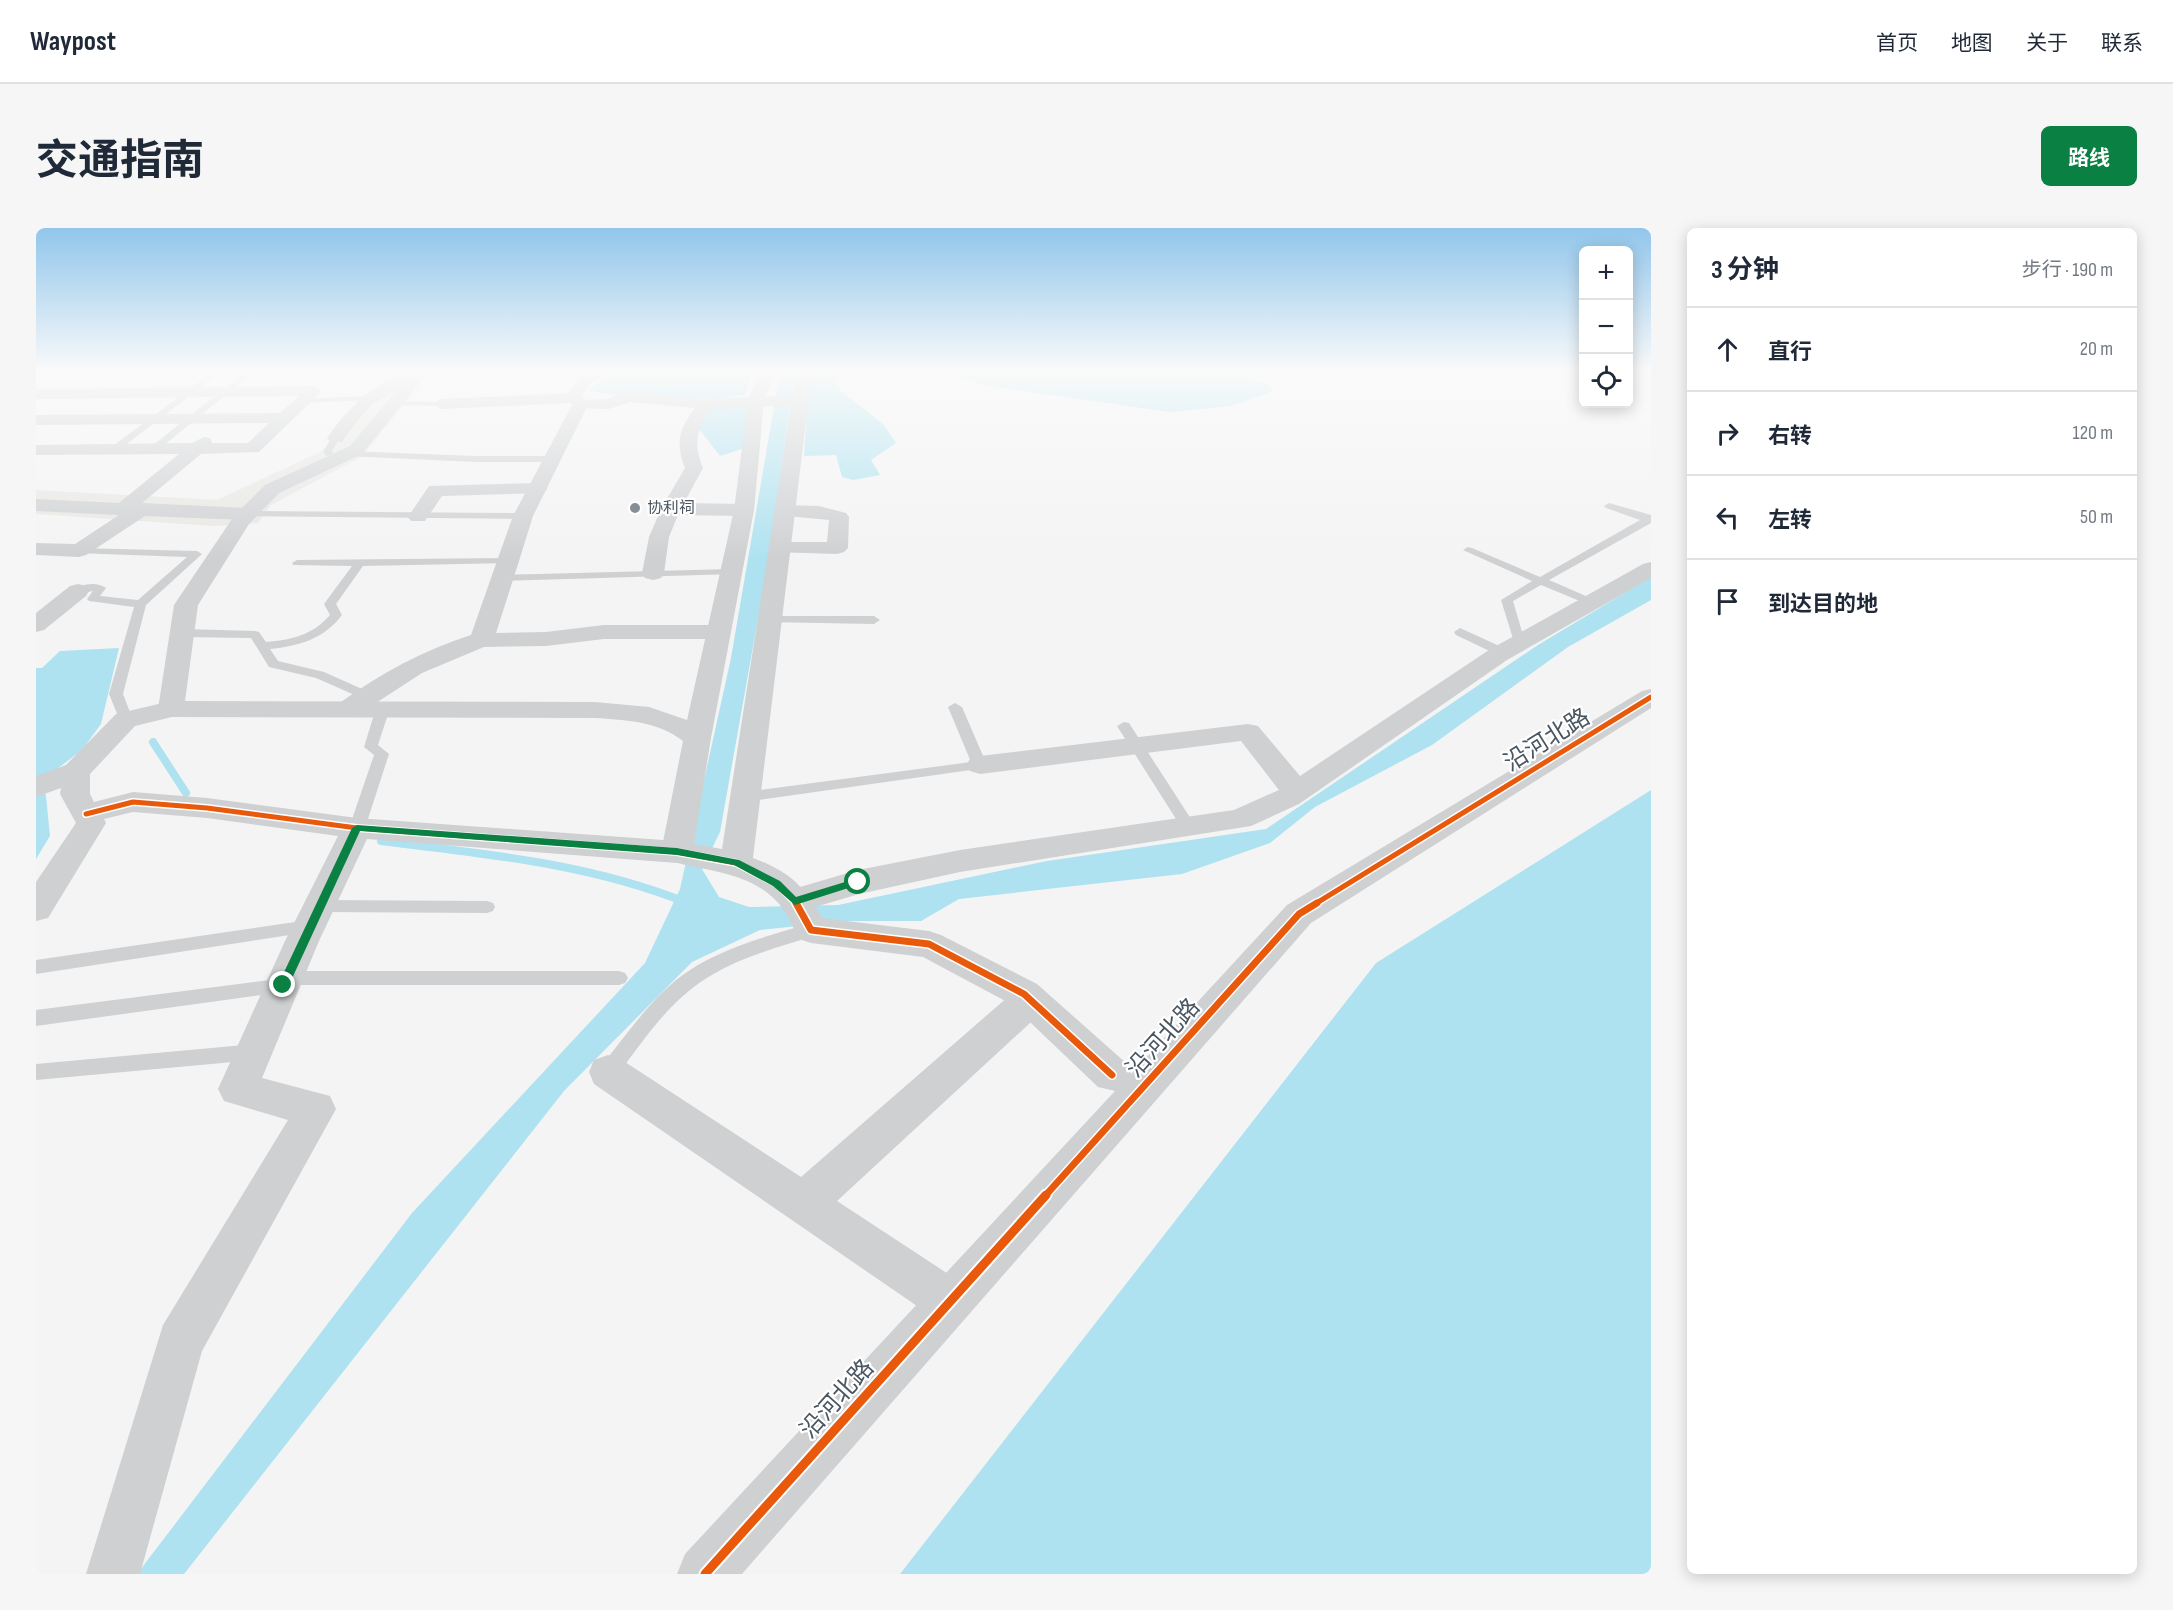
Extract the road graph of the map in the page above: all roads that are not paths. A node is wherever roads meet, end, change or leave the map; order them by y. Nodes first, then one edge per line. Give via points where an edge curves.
1 (133, 435) edge
2 (172, 435) edge
3 (212, 435) edge
4 (267, 435) edge
5 (345, 435) edge
6 (368, 435) edge
7 (563, 435) edge
8 (687, 435) edge
9 (752, 435) edge
10 (795, 435) edge
11 (116, 448) junction
12 (155, 448) junction
13 (196, 448) junction
14 (338, 449) junction
15 (36, 450) edge
16 (552, 459) junction
17 (537, 489) junction
18 (36, 505) edge
19 (1609, 506) dead end
20 (133, 508) junction
21 (671, 509) junction
22 (744, 510) junction
23 (784, 511) junction
24 (246, 514) junction
25 (523, 516) junction
26 (418, 517) junction
27 (1651, 519) edge
28 (779, 548) junction
29 (1468, 550) dead end
30 (79, 551) junction
31 (40, 552) edge
32 (297, 563) dead end
33 (359, 564) junction
34 (505, 569) junction
35 (1651, 569) edge
36 (731, 572) junction
37 (652, 573) junction
38 (78, 591) joint
39 (1591, 602) junction
40 (141, 604) junction
41 (769, 620) junction
42 (874, 620) dead end
43 (36, 625) edge
44 (719, 632) junction
45 (1460, 632) dead end
46 (182, 633) junction
47 (482, 640) junction
48 (262, 646) junction
49 (1511, 647) junction
50 (1651, 697) edge
51 (366, 704) junction
52 (955, 706) dead end
53 (171, 709) junction
54 (126, 720) junction
55 (1124, 726) dead end
56 (697, 738) junction
57 (980, 765) junction
58 (76, 772) junction
59 (36, 787) edge
60 (1297, 792) junction
61 (745, 797) junction
62 (86, 814) junction
63 (1188, 826) junction
64 (357, 828) junction
65 (677, 852) junction
66 (736, 862) junction
67 (487, 907) dead end
68 (36, 909) edge
69 (803, 915) junction
70 (314, 916) junction
71 (36, 967) edge
72 (619, 978) dead end
73 (285, 981) junction
74 (1030, 1000) junction
75 (36, 1018) edge
76 (255, 1052) junction
77 (36, 1072) edge
78 (608, 1072) joint
79 (1112, 1075) dead end
80 (804, 1203) junction
81 (949, 1302) junction
82 (120, 1574) edge
83 (705, 1574) edge

1 - 11 lane
2 - 12 lane
3 - 13 street
4 - 13 street via 253,448
5 - 14 street
6 - 14 street via 356,450
7 - 16 street
8 - 21 street via 686,449 694,468
9 - 22 street
10 - 23 street
11 - 12 street
11 - 15 street
12 - 13 street
13 - 20 street
14 - 16 lane via 476,459
14 - 24 street via 272,489
16 - 17 street
17 - 25 street
17 - 26 street via 436,490
18 - 20 street
19 - 27 lane
20 - 24 street
20 - 30 street
21 - 22 street
21 - 37 street via 659,537
22 - 36 street
23 - 28 street
23 - 28 street via 839,517 837,548
24 - 26 lane
24 - 46 street via 186,605
25 - 26 lane
25 - 34 street
27 - 49 lane via 1507,600
28 - 41 street
29 - 39 lane
30 - 31 street
30 - 40 lane via 197,554
32 - 33 lane
33 - 34 lane
33 - 48 lane via 330,604 336,615 328,627 281,645
34 - 37 lane
34 - 47 street
35 - 39 street
36 - 37 lane
36 - 44 street
38 - 40 lane via 100,588 93,599
38 - 43 street
39 - 49 street
40 - 54 lane via 116,694
41 - 42 lane
41 - 61 street
44 - 47 street via 604,632 546,639
44 - 56 street
45 - 49 lane
46 - 48 lane via 255,635
46 - 53 street
47 - 51 street via 448,649 386,681
48 - 51 lane via 273,664 320,675
49 - 60 street
50 - 81 street, 沿河北路 via 1299,914
51 - 53 street
51 - 56 street via 640,712 669,721
51 - 64 lane via 371,747 382,754
52 - 57 lane
53 - 54 street
54 - 58 street
55 - 63 lane
56 - 65 street
57 - 60 street via 1248,732
57 - 61 lane
58 - 59 street
58 - 62 street via 75,794
60 - 63 street via 1240,819
61 - 66 street
62 - 64 street via 133,802
62 - 68 street via 91,823
63 - 69 street via 960,861 858,882
64 - 65 street
64 - 70 street
65 - 66 street
66 - 69 street via 777,884
67 - 70 lane
69 - 74 street via 929,945
69 - 78 lane via 694,976 664,1003
70 - 71 lane
70 - 73 street
72 - 73 lane
73 - 75 lane
73 - 76 street
74 - 79 street
74 - 80 street
76 - 77 lane
76 - 82 street via 238,1089 316,1109 180,1342
78 - 80 street
80 - 81 street
81 - 83 street, 沿河北路

